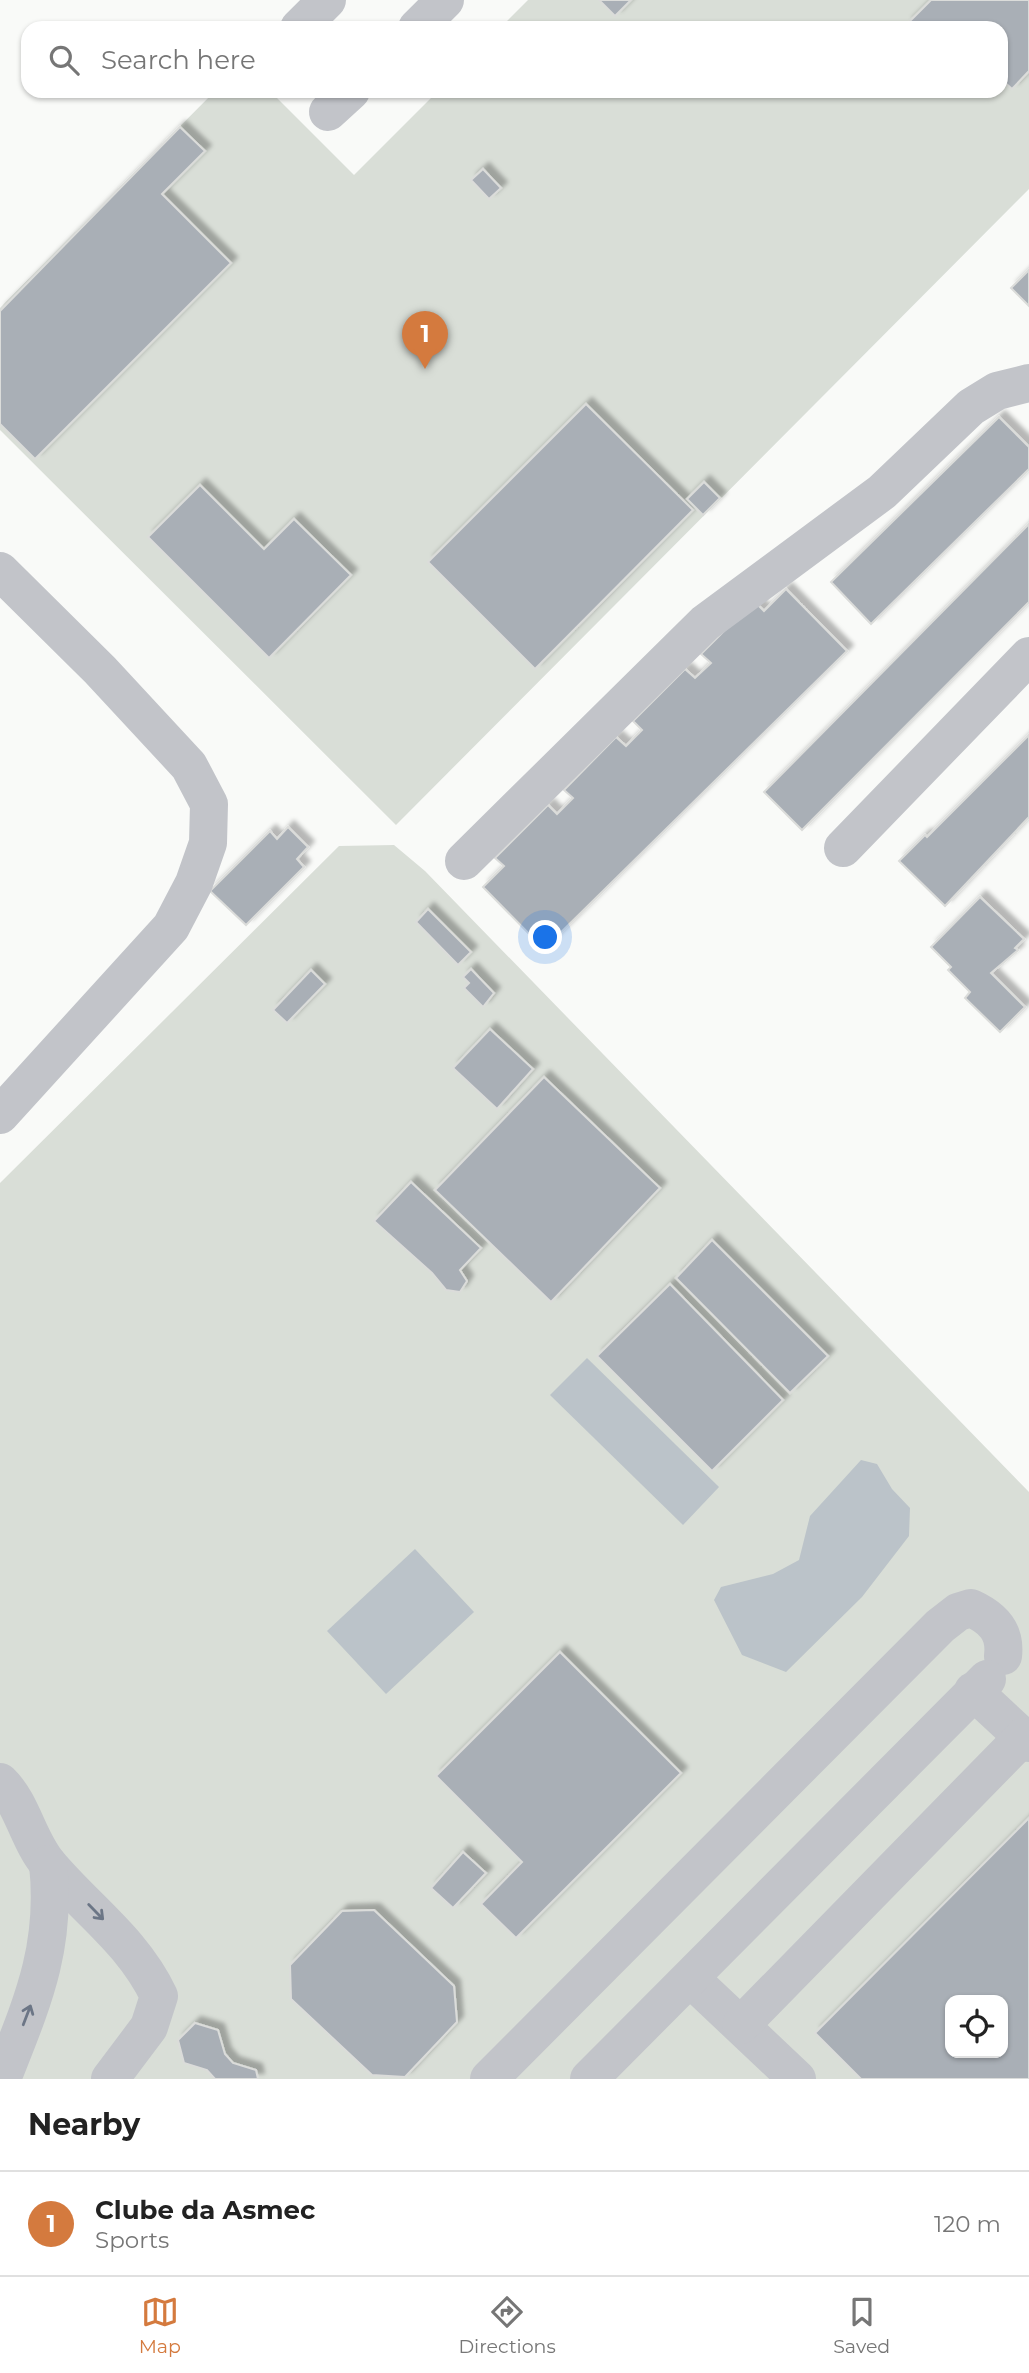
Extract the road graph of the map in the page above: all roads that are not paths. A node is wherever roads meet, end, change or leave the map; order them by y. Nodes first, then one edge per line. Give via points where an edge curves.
1 (327, 0) edge
2 (445, 0) edge
3 (306, 21) edge
4 (424, 21) edge
5 (1029, 383) edge
6 (0, 571) edge
7 (1029, 656) edge
8 (842, 848) dead end
9 (464, 862) dead end
10 (0, 1115) edge
11 (988, 1675) junction
12 (1026, 1740) edge
13 (0, 1782) edge
14 (48, 1864) junction
15 (691, 1979) junction
16 (741, 2025) junction
17 (2, 2079) edge
18 (110, 2079) edge
19 (489, 2079) edge
20 (589, 2079) edge
21 (797, 2079) edge

1 - 3 lane
2 - 4 lane
5 - 9 lane via 997,391 971,407 882,492 705,623
6 - 10 lane via 189,766 209,804 208,843 171,927
7 - 8 lane
11 - 12 lane
11 - 15 lane
11 - 19 lane via 1005,1641 985,1614 971,1608 958,1612
12 - 16 lane
13 - 14 lane
17 -> 14 lane via 49,1942
14 -> 18 lane via 127,1944 159,1996 149,2027
15 - 16 lane
15 - 20 lane
16 - 21 lane

